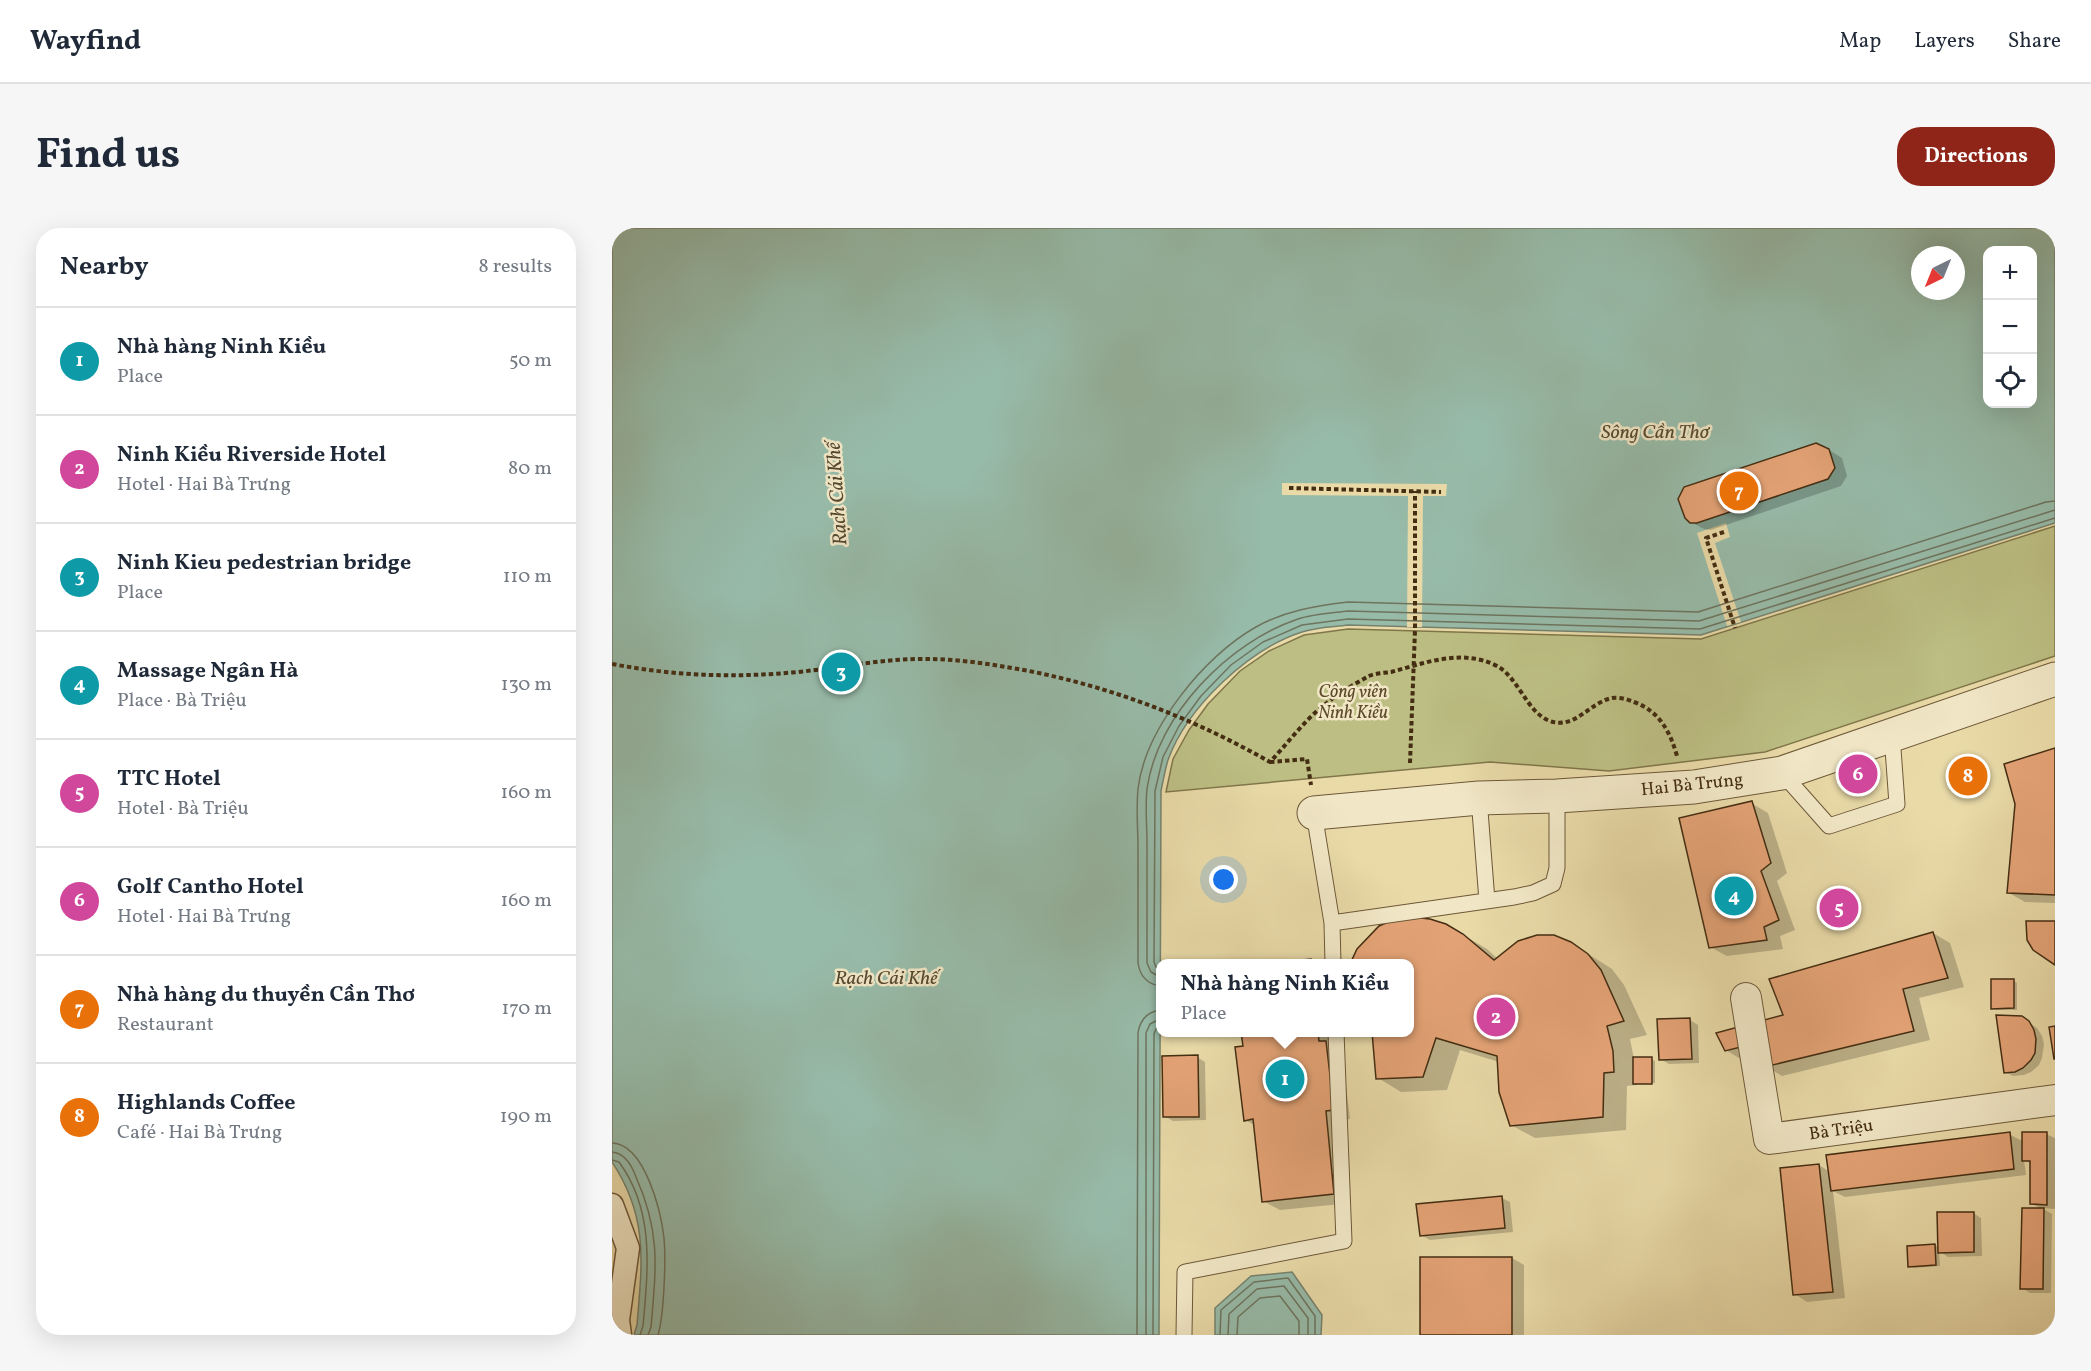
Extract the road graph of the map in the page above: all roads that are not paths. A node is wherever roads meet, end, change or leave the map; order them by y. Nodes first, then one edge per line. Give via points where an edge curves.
1 (2055, 679) edge
2 (1892, 735) junction
3 (1782, 773) junction
4 (1557, 796) junction
5 (1479, 798) junction
6 (1314, 813) joint
7 (1487, 901) junction
8 (1332, 923) junction
9 (1333, 959) edge
10 (1746, 998) dead end
11 (1336, 1037) edge
12 (2055, 1100) edge
13 (612, 1205) edge
14 (620, 1335) edge
15 (1184, 1335) edge

1 - 2 street, Hai Bà Trưng
2 - 3 street, Hai Bà Trưng
2 - 3 lane via 1897,804 1829,826
3 - 4 street, Hai Bà Trưng via 1694,787
4 - 5 street, Hai Bà Trưng
4 - 7 lane via 1557,868 1553,884 1533,893
5 - 6 street, Hai Bà Trưng
5 - 7 lane
6 - 8 lane
7 - 8 lane
8 - 9 lane
10 - 12 street, Bà Triệu via 1769,1138
11 - 15 lane via 1344,1241 1185,1272
13 - 14 street via 628,1248 618,1320

